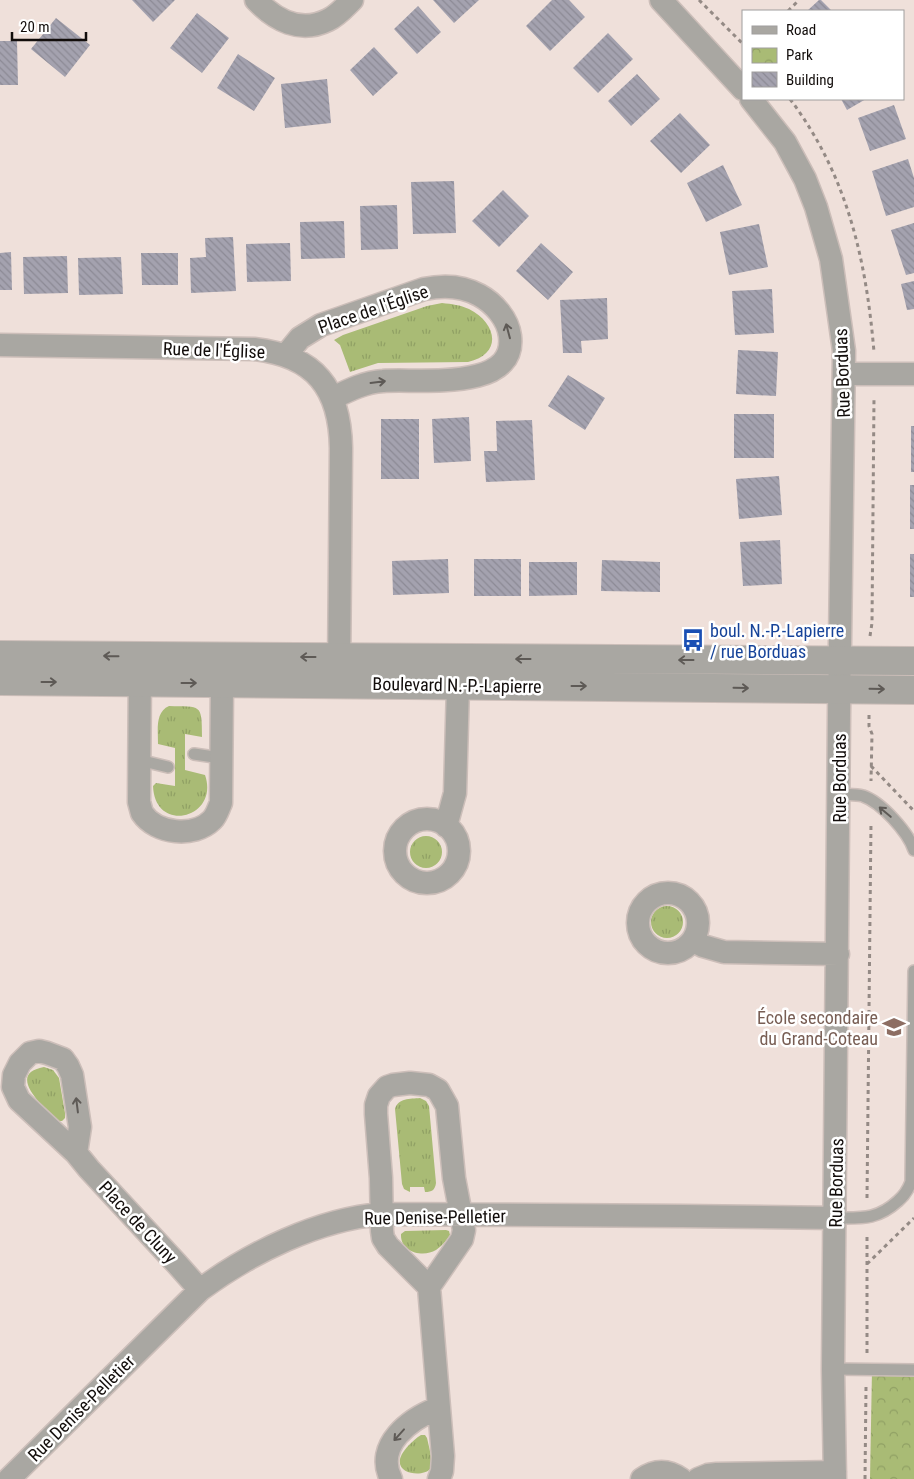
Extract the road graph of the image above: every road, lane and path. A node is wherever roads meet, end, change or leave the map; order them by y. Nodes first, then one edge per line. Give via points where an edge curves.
1 (256, 0) edge
2 (352, 0) edge
3 (661, 0) edge
4 (699, 0) edge
5 (799, 0) edge
6 (789, 10) edge
7 (742, 43) edge
8 (742, 88) edge
9 (752, 100) edge
10 (0, 345) edge
11 (286, 355) junction
12 (845, 374) junction
13 (914, 374) edge
14 (874, 396) dead end
15 (333, 398) junction
16 (870, 634) dead end
17 (0, 655) edge
18 (339, 657) junction
19 (840, 660) junction
20 (914, 661) edge
21 (140, 669) junction
22 (0, 681) edge
23 (222, 683) junction
24 (340, 684) junction
25 (458, 686) junction
26 (839, 689) junction
27 (914, 690) edge
28 (869, 719) dead end
29 (194, 754) dead end
30 (221, 758) junction
31 (139, 760) junction
32 (168, 767) dead end
33 (839, 794) junction
34 (914, 810) edge
35 (446, 826) dead end
36 (871, 840) dead end
37 (914, 850) edge
38 (693, 940) dead end
39 (838, 954) junction
40 (914, 971) edge
41 (76, 1153) dead end
42 (868, 1182) dead end
43 (382, 1214) junction
44 (462, 1214) junction
45 (836, 1218) junction
46 (914, 1218) edge
47 (428, 1287) junction
48 (200, 1290) junction
49 (867, 1357) dead end
50 (833, 1369) junction
51 (914, 1370) edge
52 (866, 1384) dead end
53 (438, 1408) junction
54 (0, 1470) edge
55 (835, 1476) edge
56 (9, 1479) edge
57 (391, 1479) edge
58 (438, 1479) edge
59 (642, 1479) edge
60 (681, 1479) edge
61 (698, 1479) edge
62 (866, 1479) edge

1 - 2 street via 280,20 308,25 328,20
3 - 8 street
4 - 7 path
5 - 6 path
9 - 12 street, Rue Borduas via 785,142 816,207 834,278
10 - 11 street, Rue de l'Église via 254,349
11 - 15 street, Rue de l'Église via 310,369
15 -> 11 street, Place de l'Église via 364,384 382,381 447,380 490,373 509,351 511,342 507,326 495,307 484,298 461,288 437,287 321,325 300,338
12 - 13 street
12 - 19 street, Rue Borduas
14 - 16 path, Rue Borduas
15 - 18 street, Rue de l'Église via 340,434
21 -> 17 street, Boulevard N.-P.-Lapierre
19 -> 18 street, Boulevard N.-P.-Lapierre
18 -> 21 street, Boulevard N.-P.-Lapierre
18 - 24 street, Rue de l'Église
19 - 20 street, Boulevard N.-P.-Lapierre
19 - 26 street, Rue Borduas
22 -> 21 street, Boulevard N.-P.-Lapierre
21 -> 23 street, Boulevard N.-P.-Lapierre
21 - 31 street
23 - 24 street, Boulevard N.-P.-Lapierre
23 - 30 street
24 - 25 street, Boulevard N.-P.-Lapierre
25 -> 26 street, Boulevard N.-P.-Lapierre
25 - 35 street via 455,793
26 -> 27 street, Boulevard N.-P.-Lapierre
26 - 33 street, Rue Borduas
28 - 34 path, Rue Borduas via 871,766
29 - 30 lane
30 - 31 street via 221,803 217,814 201,827 179,831 161,828 142,812
31 - 32 lane
37 -> 33 lane via 900,825 871,800 864,796
33 - 39 street, Rue Borduas
36 - 42 path, Rue Borduas
38 - 39 street via 724,952
39 - 45 street, Rue Borduas
40 - 45 lane via 909,1190 878,1215
41 - 48 street, Place de Cluny
43 - 44 street, Rue Denise-Pelletier
43 - 44 street via 376,1105 386,1087 410,1083 434,1087 447,1106 454,1178
43 - 47 street via 385,1242
43 - 48 street, Rue Denise-Pelletier via 300,1234 271,1246 235,1265
44 - 45 street, Rue Denise-Pelletier
44 - 47 street via 462,1240
45 - 50 street, Rue Borduas
46 - 49 path via 867,1264
47 - 53 street
48 - 56 street, Rue Denise-Pelletier
50 - 51 lane
50 - 55 street, Rue Borduas
52 - 62 path
53 -> 57 street via 413,1421 394,1441 386,1460
53 - 58 street via 443,1463
54 - 56 street
55 - 61 street via 717,1474
59 - 60 street via 662,1472 672,1473

